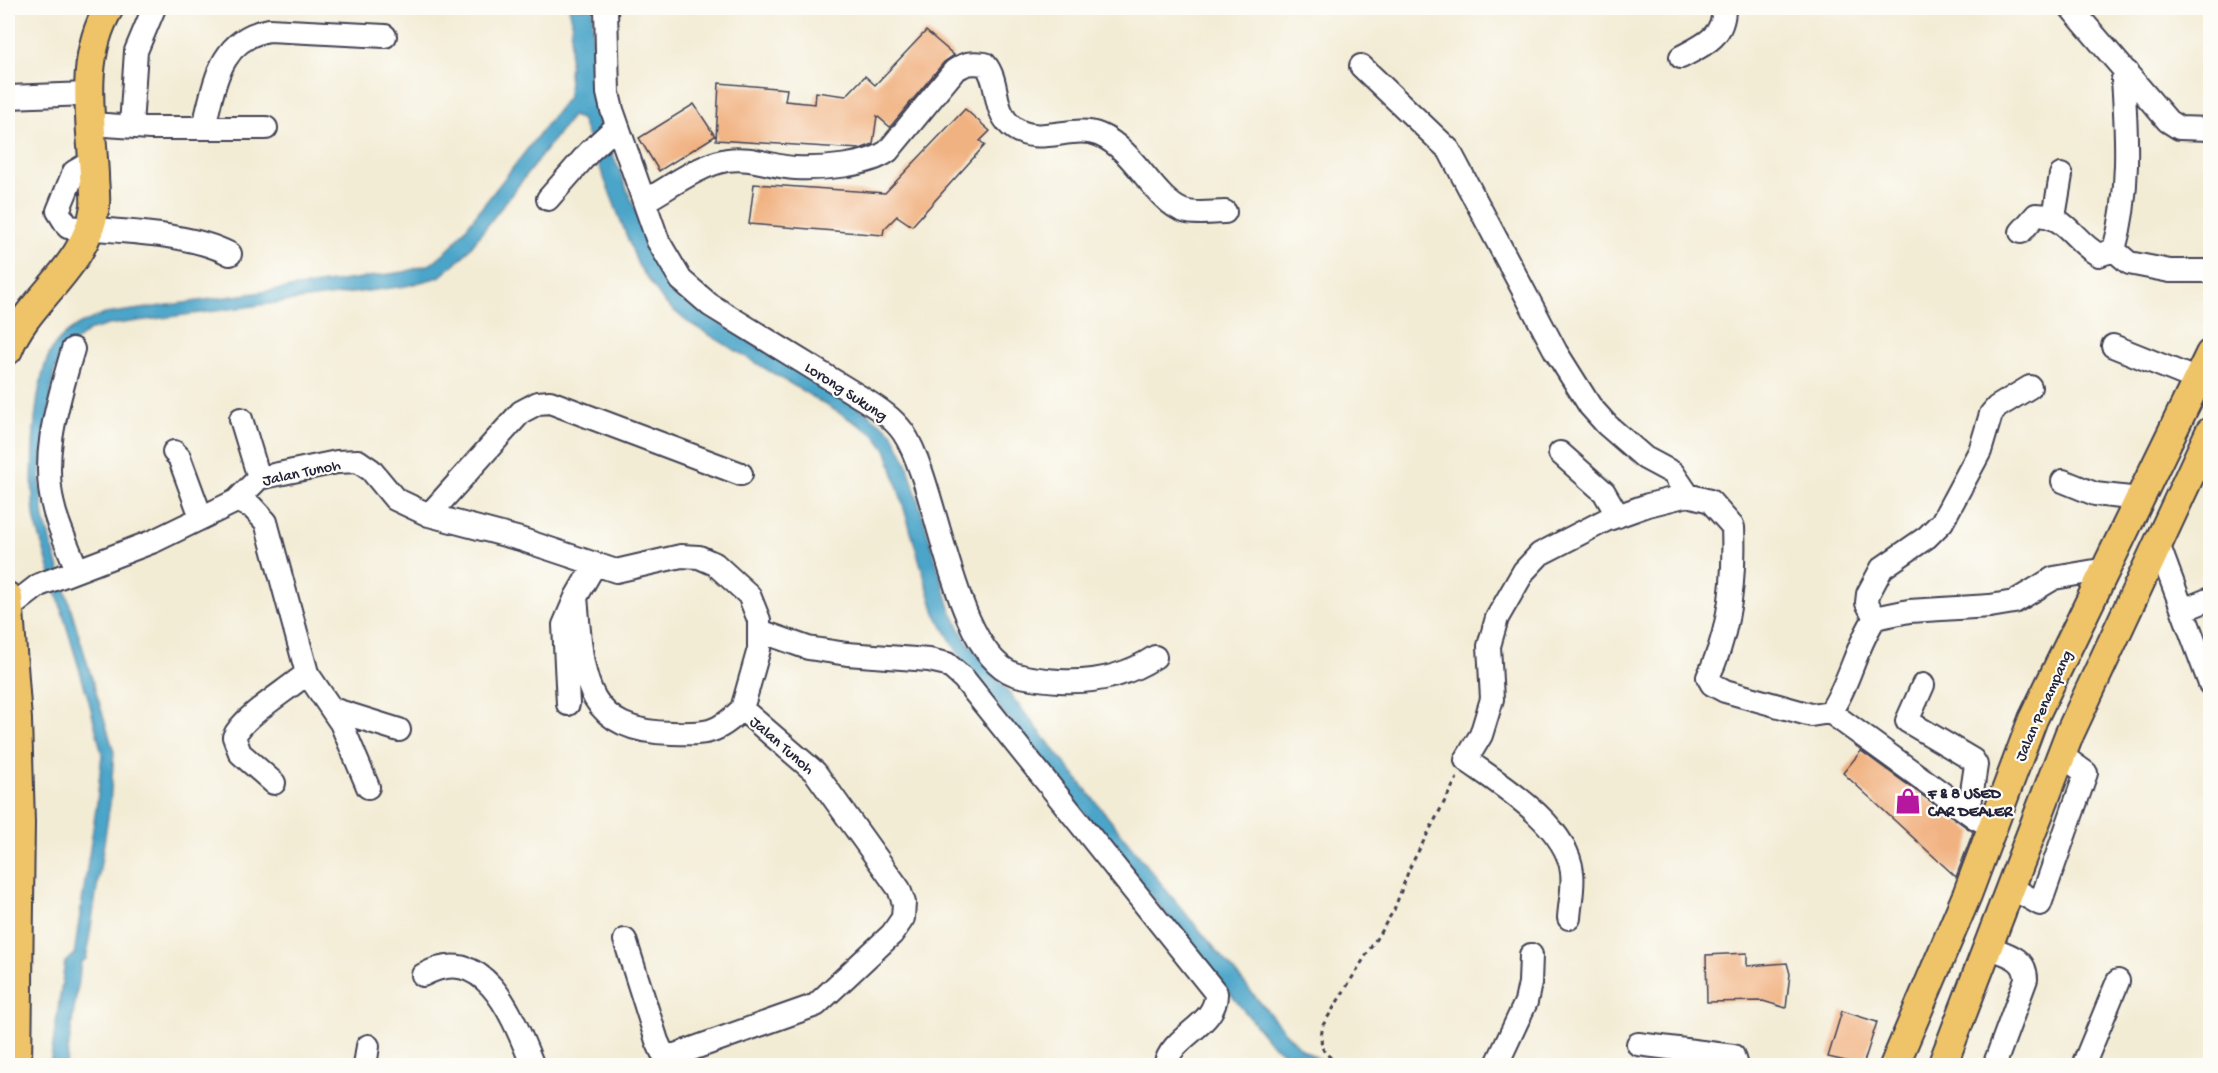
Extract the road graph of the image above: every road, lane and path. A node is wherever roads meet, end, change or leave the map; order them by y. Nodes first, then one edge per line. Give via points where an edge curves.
1 (109, 8) edge
2 (154, 8) edge
3 (606, 8) edge
4 (1725, 8) edge
5 (2071, 8) edge
6 (2186, 8) edge
7 (2211, 18) edge
8 (385, 36) dead end
9 (1681, 57) dead end
10 (1361, 66) dead end
11 (2127, 72) junction
12 (88, 94) junction
13 (8, 97) edge
14 (91, 124) junction
15 (131, 126) junction
16 (204, 126) junction
17 (266, 128) dead end
18 (2211, 129) edge
19 (613, 130) junction
20 (2061, 175) dead end
21 (548, 199) dead end
22 (645, 201) junction
23 (1225, 212) dead end
24 (2054, 217) junction
25 (89, 229) junction
26 (2021, 231) dead end
27 (2114, 250) junction
28 (230, 254) dead end
29 (2211, 271) edge
30 (11, 335) edge
31 (2113, 346) dead end
32 (73, 349) dead end
33 (2211, 354) edge
34 (2198, 380) junction
35 (2030, 387) dead end
36 (241, 419) dead end
37 (2208, 444) edge
38 (174, 452) dead end
39 (1560, 453) dead end
40 (741, 474) dead end
41 (259, 477) junction
42 (2062, 481) dead end
43 (1688, 495) junction
44 (2139, 499) junction
45 (236, 501) junction
46 (429, 515) junction
47 (1618, 516) junction
48 (201, 517) junction
49 (2157, 541) junction
50 (595, 564) junction
51 (2106, 569) junction
52 (72, 572) junction
53 (576, 597) junction
54 (2211, 599) edge
55 (8, 605) edge
56 (2183, 610) junction
57 (1875, 618) junction
58 (760, 631) junction
59 (1155, 657) dead end
60 (308, 672) junction
61 (2211, 684) edge
62 (1923, 686) dead end
63 (568, 704) dead end
64 (332, 709) junction
65 (742, 709) junction
66 (1830, 712) junction
67 (12, 722) edge
68 (399, 730) dead end
69 (1466, 760) junction
70 (274, 783) dead end
71 (368, 787) dead end
72 (1969, 811) junction
73 (14, 824) edge
74 (1993, 826) junction
75 (1569, 918) dead end
76 (625, 940) dead end
77 (1987, 947) junction
78 (1531, 955) dead end
79 (423, 975) dead end
80 (2118, 981) dead end
81 (1638, 1044) dead end
82 (17, 1065) edge
83 (533, 1065) edge
84 (1165, 1065) edge
85 (1347, 1065) edge
86 (1496, 1065) edge
87 (1736, 1065) edge
88 (1894, 1065) edge
89 (1942, 1065) edge
90 (1994, 1065) edge
91 (2083, 1065) edge

1 - 12 main road via 100,21
2 - 15 street via 136,51
3 - 19 street, Lorong Sukung
4 - 9 street via 1724,24 1711,41
5 - 11 street
6 - 7 path
8 - 16 street via 269,30 252,33 229,52 216,78
10 - 43 street via 1449,150 1556,352 1590,406 1646,458 1673,473
11 - 18 street via 2168,121 2180,128
11 - 27 street via 2123,79 2128,159 2120,231
12 - 13 street
12 - 14 main road
14 - 15 street
14 - 25 main road via 95,205
15 - 16 street
16 - 17 street
19 - 21 street
19 - 22 street, Lorong Sukung
20 - 24 street
22 - 23 street via 726,160 748,159 794,168 877,160 954,71 965,63 975,62 991,70 998,106 1013,127 1044,136 1099,134 1117,144 1172,205 1185,212
22 - 59 street, Lorong Sukung via 658,241 681,280 710,305 888,416 903,433 917,461 976,634 999,664 1013,674 1075,682 1126,672
24 - 26 street via 2036,215
24 - 27 street via 2089,250 2099,255
25 - 28 street via 122,230 216,246
25 - 30 main road via 73,260
27 - 29 street via 2129,263 2169,271
31 - 34 street
32 - 52 street via 57,406 48,469 55,513
33 - 34 main road, Jalan Penampang
34 - 44 main road, Jalan Penampang
35 - 57 street via 1991,414 1980,451 1942,522 1882,568 1868,594 1867,603
36 - 41 street
37 - 49 main road
38 - 48 street
39 - 47 street via 1604,492
40 - 46 street via 550,402 538,403 521,412
41 - 45 street, Jalan Tunoh
41 - 46 street, Jalan Tunoh via 358,460 395,499
42 - 44 street via 2095,494
43 - 47 street
43 - 66 street via 1710,501 1733,527 1734,573 1718,657 1708,677 1712,684 1811,715
44 - 51 main road, Jalan Penampang
45 - 48 street, Jalan Tunoh
45 - 60 street via 251,506 266,522
46 - 50 street, Jalan Tunoh
47 - 69 street via 1540,554 1524,571 1497,618 1489,646 1492,699 1481,735
48 - 52 street, Jalan Tunoh via 154,541
49 - 56 street
49 - 77 main road via 2061,755
50 - 53 street
50 - 58 street, Jalan Tunoh via 616,571 681,556 699,557 715,564 749,595
51 - 57 street via 2054,578 2014,602 1909,611
51 - 74 main road, Jalan Penampang via 2033,719
52 - 55 street, Jalan Tunoh via 39,585
53 - 63 street via 564,625
53 - 65 street via 583,671 597,706 621,725 656,733 707,734 726,726
54 - 56 street
55 - 67 main road
56 - 61 street
57 - 66 street
58 - 65 street, Jalan Tunoh via 753,679
58 - 84 street via 808,648 947,664 964,679 1216,993 1213,1012 1167,1055
60 - 64 street
60 - 70 street via 245,719 234,736 240,753
62 - 72 street via 1907,721 1973,760 1976,765
64 - 68 street
64 - 71 street
65 - 76 street, Jalan Tunoh via 816,772 887,870 904,903 903,918 892,934 816,1005 672,1056 662,1052
66 - 72 street
67 - 73 main road
69 - 75 street via 1547,824 1563,846 1572,871
69 - 85 path via 1420,847 1394,910 1323,1025 1320,1042 1324,1053
72 - 74 street
73 - 82 main road
74 - 88 main road, Jalan Penampang
77 - 89 main road
77 - 90 street via 2019,960 2026,972
78 - 86 street via 1526,1002
79 - 83 street via 456,965 471,968 484,978 494,988
80 - 91 street
81 - 87 street via 1733,1056

